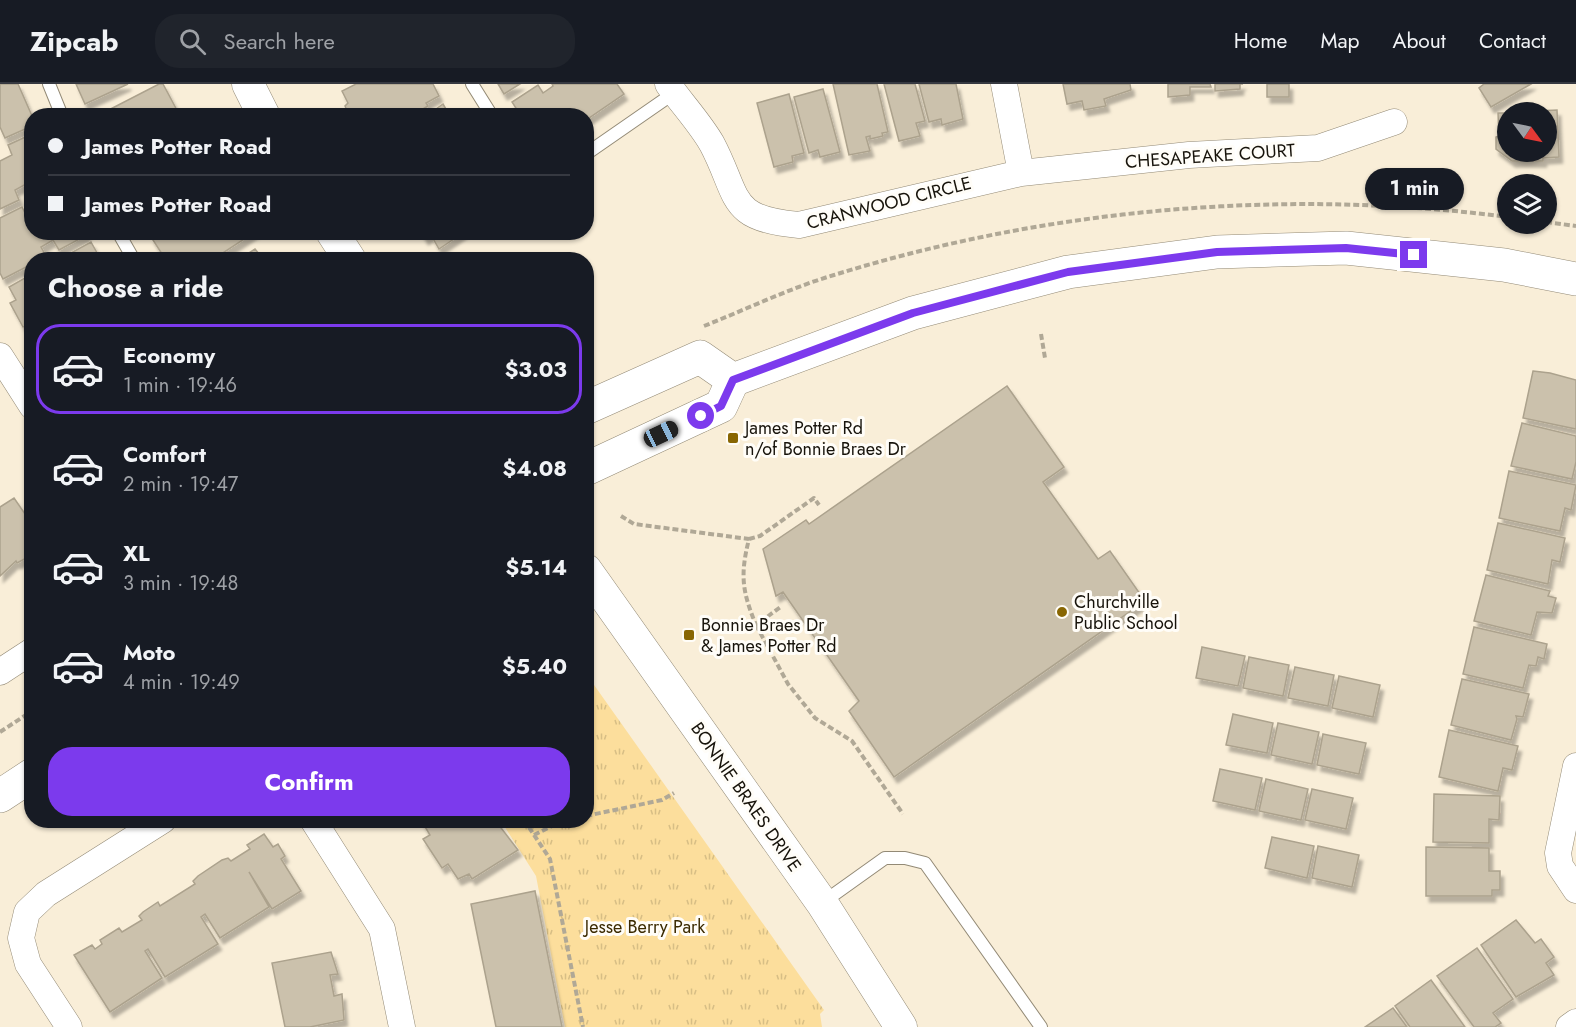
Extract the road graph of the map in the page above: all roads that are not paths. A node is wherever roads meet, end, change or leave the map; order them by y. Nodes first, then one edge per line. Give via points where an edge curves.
1 (49, 84) edge
2 (248, 84) edge
3 (472, 84) edge
4 (1004, 84) edge
5 (671, 89) edge
6 (59, 108) edge
7 (260, 108) edge
8 (487, 108) edge
9 (1394, 122) dead end
10 (594, 148) edge
11 (1021, 173) junction
12 (1576, 279) edge
13 (0, 356) edge
14 (733, 380) junction
15 (24, 394) edge
16 (594, 404) edge
17 (594, 465) edge
18 (594, 581) edge
19 (24, 656) edge
20 (0, 672) edge
21 (1576, 766) edge
22 (24, 780) edge
23 (0, 796) edge
24 (150, 828) edge
25 (318, 828) edge
26 (1576, 890) edge
27 (822, 903) junction
28 (1576, 1022) edge
29 (69, 1027) edge
30 (402, 1027) edge
31 (901, 1027) edge
32 (1041, 1027) edge
33 (1569, 1027) edge

1 - 6 lane
2 - 7 street
3 - 8 lane
4 - 11 street
5 - 10 lane
5 - 11 street, CRANWOOD CIRCLE via 711,143 735,198 749,213 768,223 799,225
9 - 11 street, CHESAPEAKE COURT via 1318,148 1189,155
12 - 14 main road via 1504,265 1346,248 1217,252 1046,277 913,313
13 - 15 street
14 - 16 main road via 700,357
14 - 17 main road via 721,406
18 - 27 street, BONNIE BRAES DRIVE
19 - 20 street
21 - 26 street via 1558,854 1560,866
22 - 23 main road
24 - 29 street via 46,894 27,912 21,938 28,964
25 - 30 street via 382,929
27 - 31 street, BONNIE BRAES DRIVE
27 - 32 lane via 885,858 925,863
28 - 33 street

